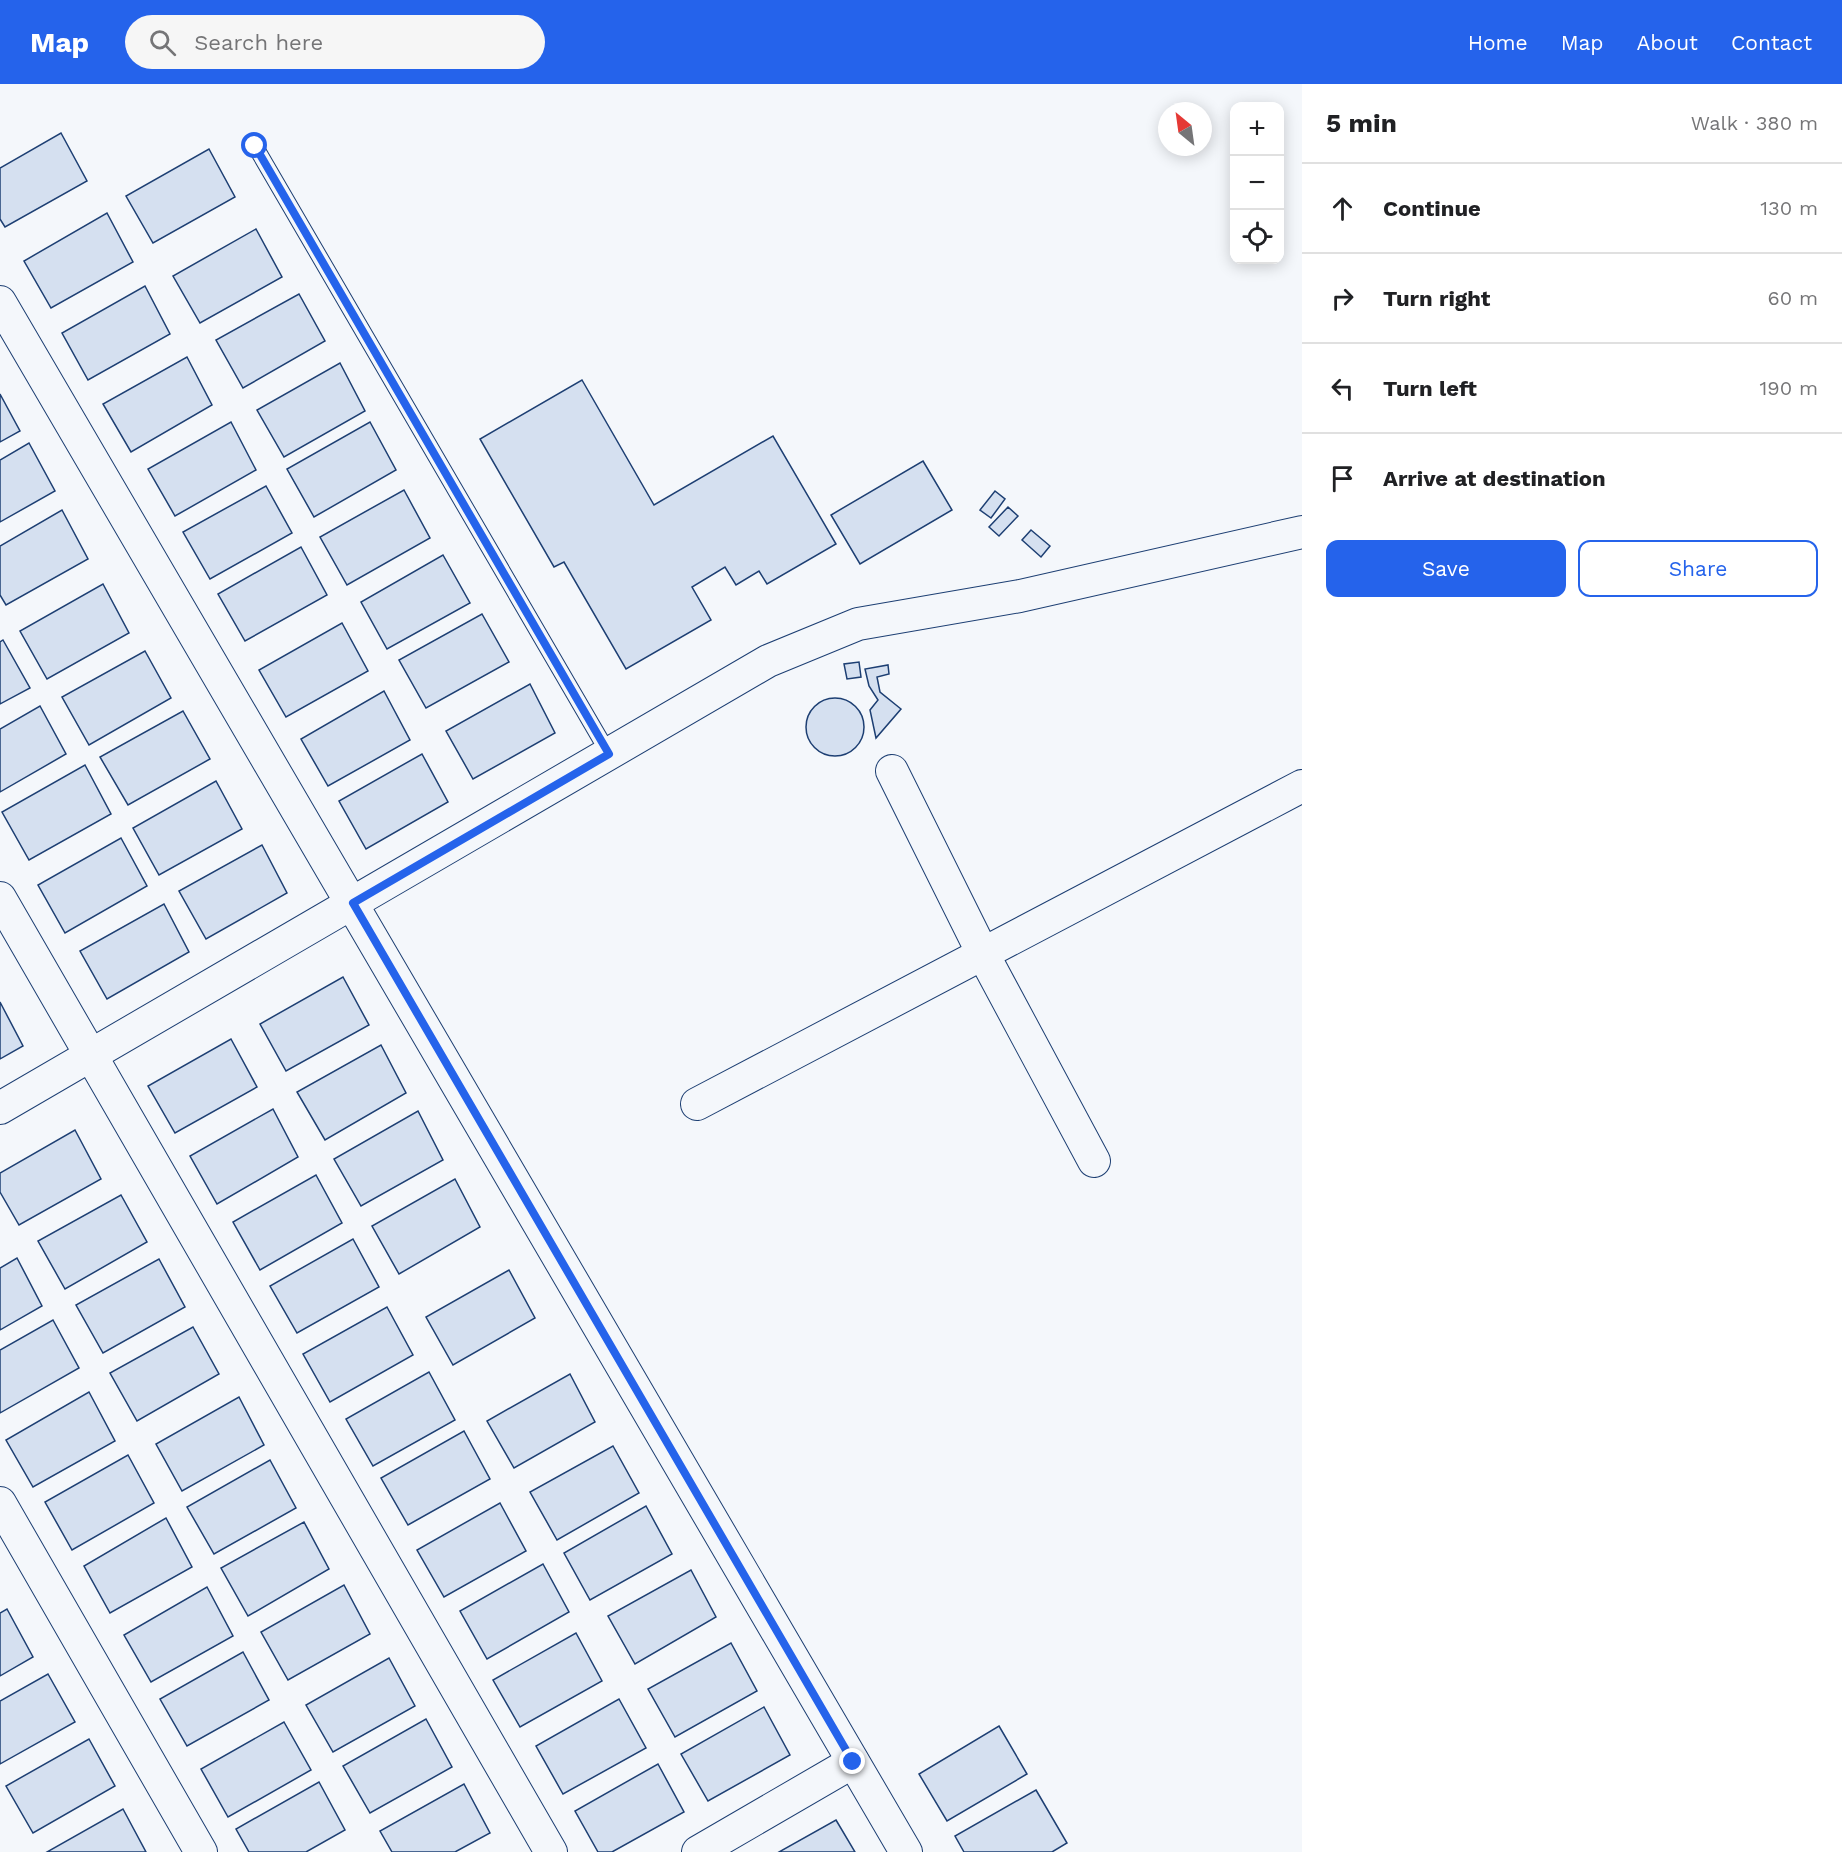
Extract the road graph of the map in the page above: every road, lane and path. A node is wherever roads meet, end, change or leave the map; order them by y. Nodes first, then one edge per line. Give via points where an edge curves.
1 (255, 146) dead end
2 (0, 302) edge
3 (1302, 532) edge
4 (609, 754) junction
5 (892, 771) dead end
6 (1302, 786) edge
7 (0, 898) edge
8 (353, 903) junction
9 (983, 954) junction
10 (91, 1056) junction
11 (697, 1104) dead end
12 (0, 1108) edge
13 (1094, 1161) dead end
14 (0, 1503) edge
15 (853, 1762) junction
16 (201, 1852) edge
17 (551, 1852) edge
18 (698, 1852) edge
19 (906, 1852) edge

1 - 4 lane
2 - 8 street
3 - 4 street via 1020,596 858,624 768,661
4 - 8 street
5 - 9 street
6 - 9 street
7 - 10 street
8 - 10 street
8 - 15 street
9 - 11 street
9 - 13 street
10 - 12 street
10 - 17 street
14 - 16 street
15 - 18 street
15 - 19 street

